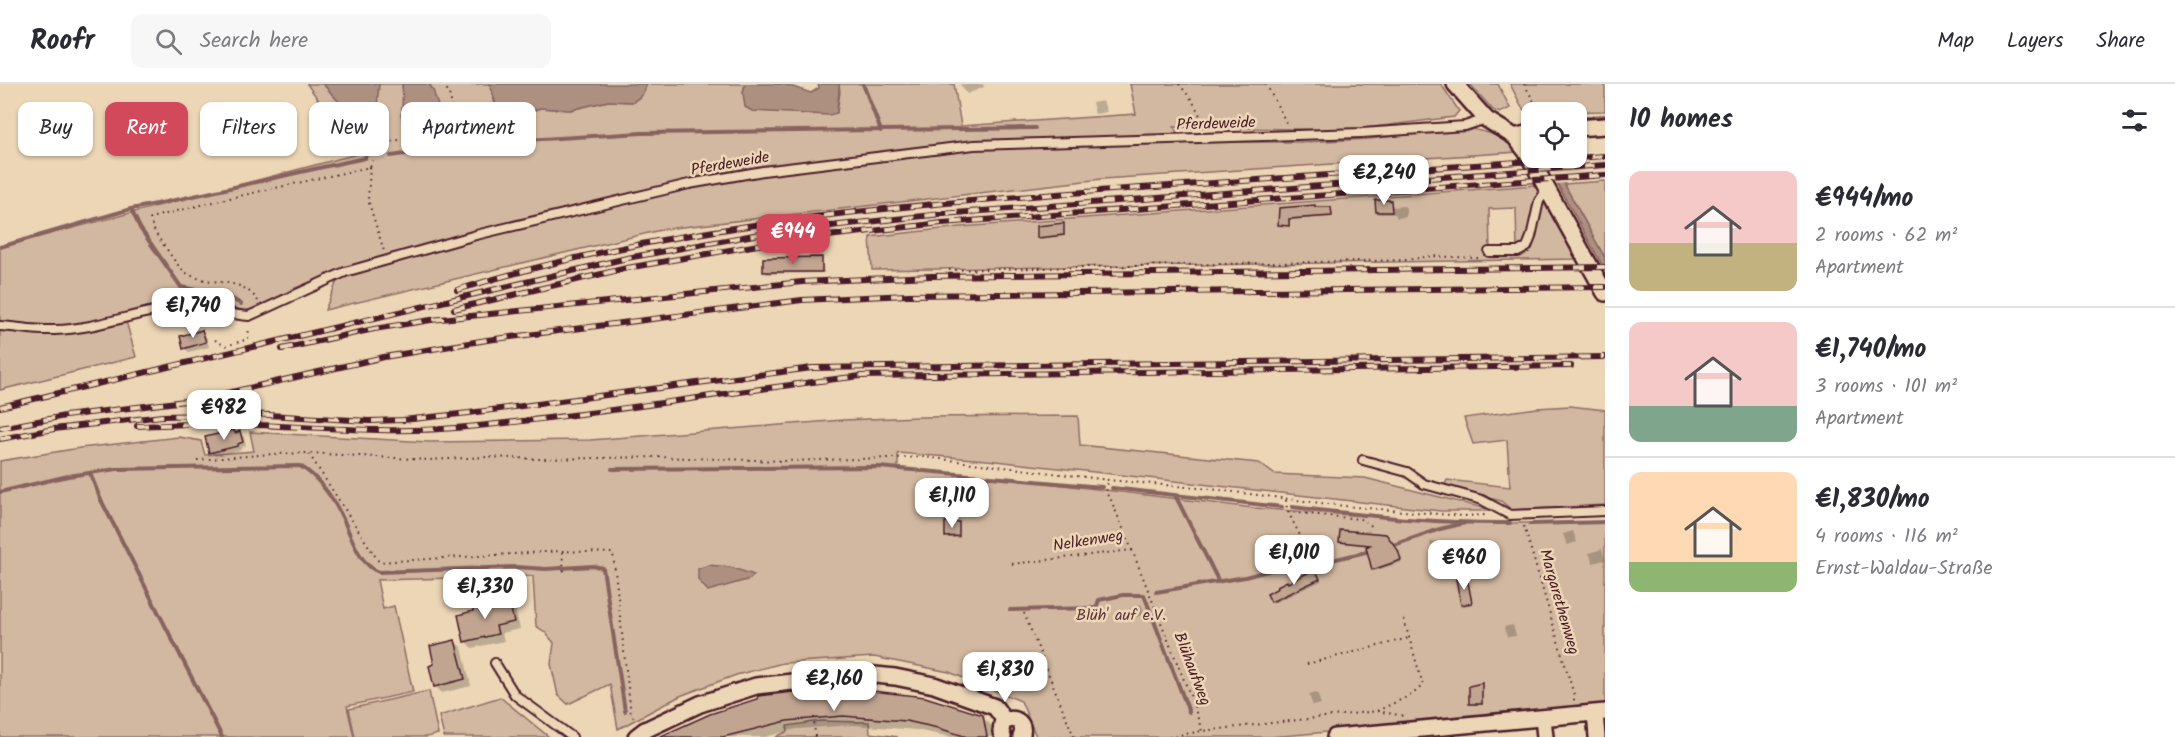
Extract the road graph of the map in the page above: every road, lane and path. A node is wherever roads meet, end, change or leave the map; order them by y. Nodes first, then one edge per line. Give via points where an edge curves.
1 (444, 84) edge
2 (1179, 84) edge
3 (1266, 84) edge
4 (1455, 84) edge
5 (1524, 84) edge
6 (1534, 102) edge
7 (1486, 119) junction
8 (1605, 126) edge
9 (1587, 127) edge
10 (1521, 133) edge
11 (1292, 135) junction
12 (1212, 138) junction
13 (370, 167) junction
14 (1535, 168) edge
15 (1547, 190) junction
16 (1490, 252) joint
17 (388, 260) junction
18 (949, 270) dead end
19 (1605, 293) edge
20 (264, 310) junction
21 (249, 316) junction
22 (0, 326) edge
23 (215, 340) dead end
24 (308, 453) junction
25 (197, 460) dead end
26 (1363, 460) dead end
27 (1108, 480) junction
28 (1286, 500) junction
29 (1605, 511) edge
30 (1288, 512) junction
31 (1486, 515) dead end
32 (1521, 516) junction
33 (1372, 526) dead end
34 (1307, 549) dead end
35 (1132, 550) junction
36 (562, 551) junction
37 (1012, 564) dead end
38 (564, 573) dead end
39 (1024, 613) dead end
40 (1403, 616) dead end
41 (1409, 638) junction
42 (495, 663) dead end
43 (1307, 664) dead end
44 (1574, 695) dead end
45 (1377, 711) dead end
46 (1600, 713) edge
47 (631, 714) dead end
48 (814, 717) dead end
49 (1543, 718) junction
50 (1005, 721) junction
51 (1491, 730) edge
52 (1202, 731) dead end
53 (572, 737) edge
54 (636, 737) edge
55 (815, 737) edge
56 (1003, 737) edge
57 (1021, 737) edge
58 (1074, 737) edge
59 (1335, 737) edge
60 (1545, 737) edge
61 (1597, 737) edge

1 - 13 path via 453,113 449,126 383,143
2 - 12 path
3 - 11 path
4 - 7 street
5 - 6 path
7 - 10 street
7 - 11 lane, Pferdeweide via 1465,126
8 - 9 street
11 - 12 lane, Pferdeweide
12 - 17 lane, Pferdeweide via 974,145 763,171 655,192
13 - 17 path via 368,200
13 - 20 path via 150,218 152,230 181,269 191,276 238,284 253,294
14 - 15 street
15 - 16 lane via 1539,201 1527,247 1518,252
15 - 19 street
16 - 18 path via 1481,258 1431,256 1407,260
17 - 20 lane, Pferdeweide via 345,272
20 - 21 lane, Pferdeweide
21 - 22 lane via 187,307 152,310 99,324 55,330
21 - 23 path via 248,339 226,346
24 - 25 path
24 - 27 path via 429,460 487,457 785,461 925,457
24 - 36 path via 379,562
26 - 32 lane via 1407,472 1424,484
27 - 28 path
27 - 35 path, Nelkenweg via 1106,492
28 - 30 path
28 - 31 path
29 - 32 lane
30 - 33 path via 1360,519
30 - 34 path
32 - 44 path, Margarethenweg
35 - 37 path, Nelkenweg
35 - 52 path, Blühaufweg
36 - 38 path
36 - 47 path via 613,553
39 - 58 path
40 - 41 path
41 - 43 path
41 - 45 path via 1423,685
42 - 53 lane via 515,695
46 - 49 street
46 - 61 street
48 - 55 path
49 - 51 street
49 - 60 street
50 - 54 street via 995,707 934,685 865,674 756,686 700,704
50 - 56 street via 1000,728
50 - 57 street via 1018,720 1023,728
51 - 59 street

